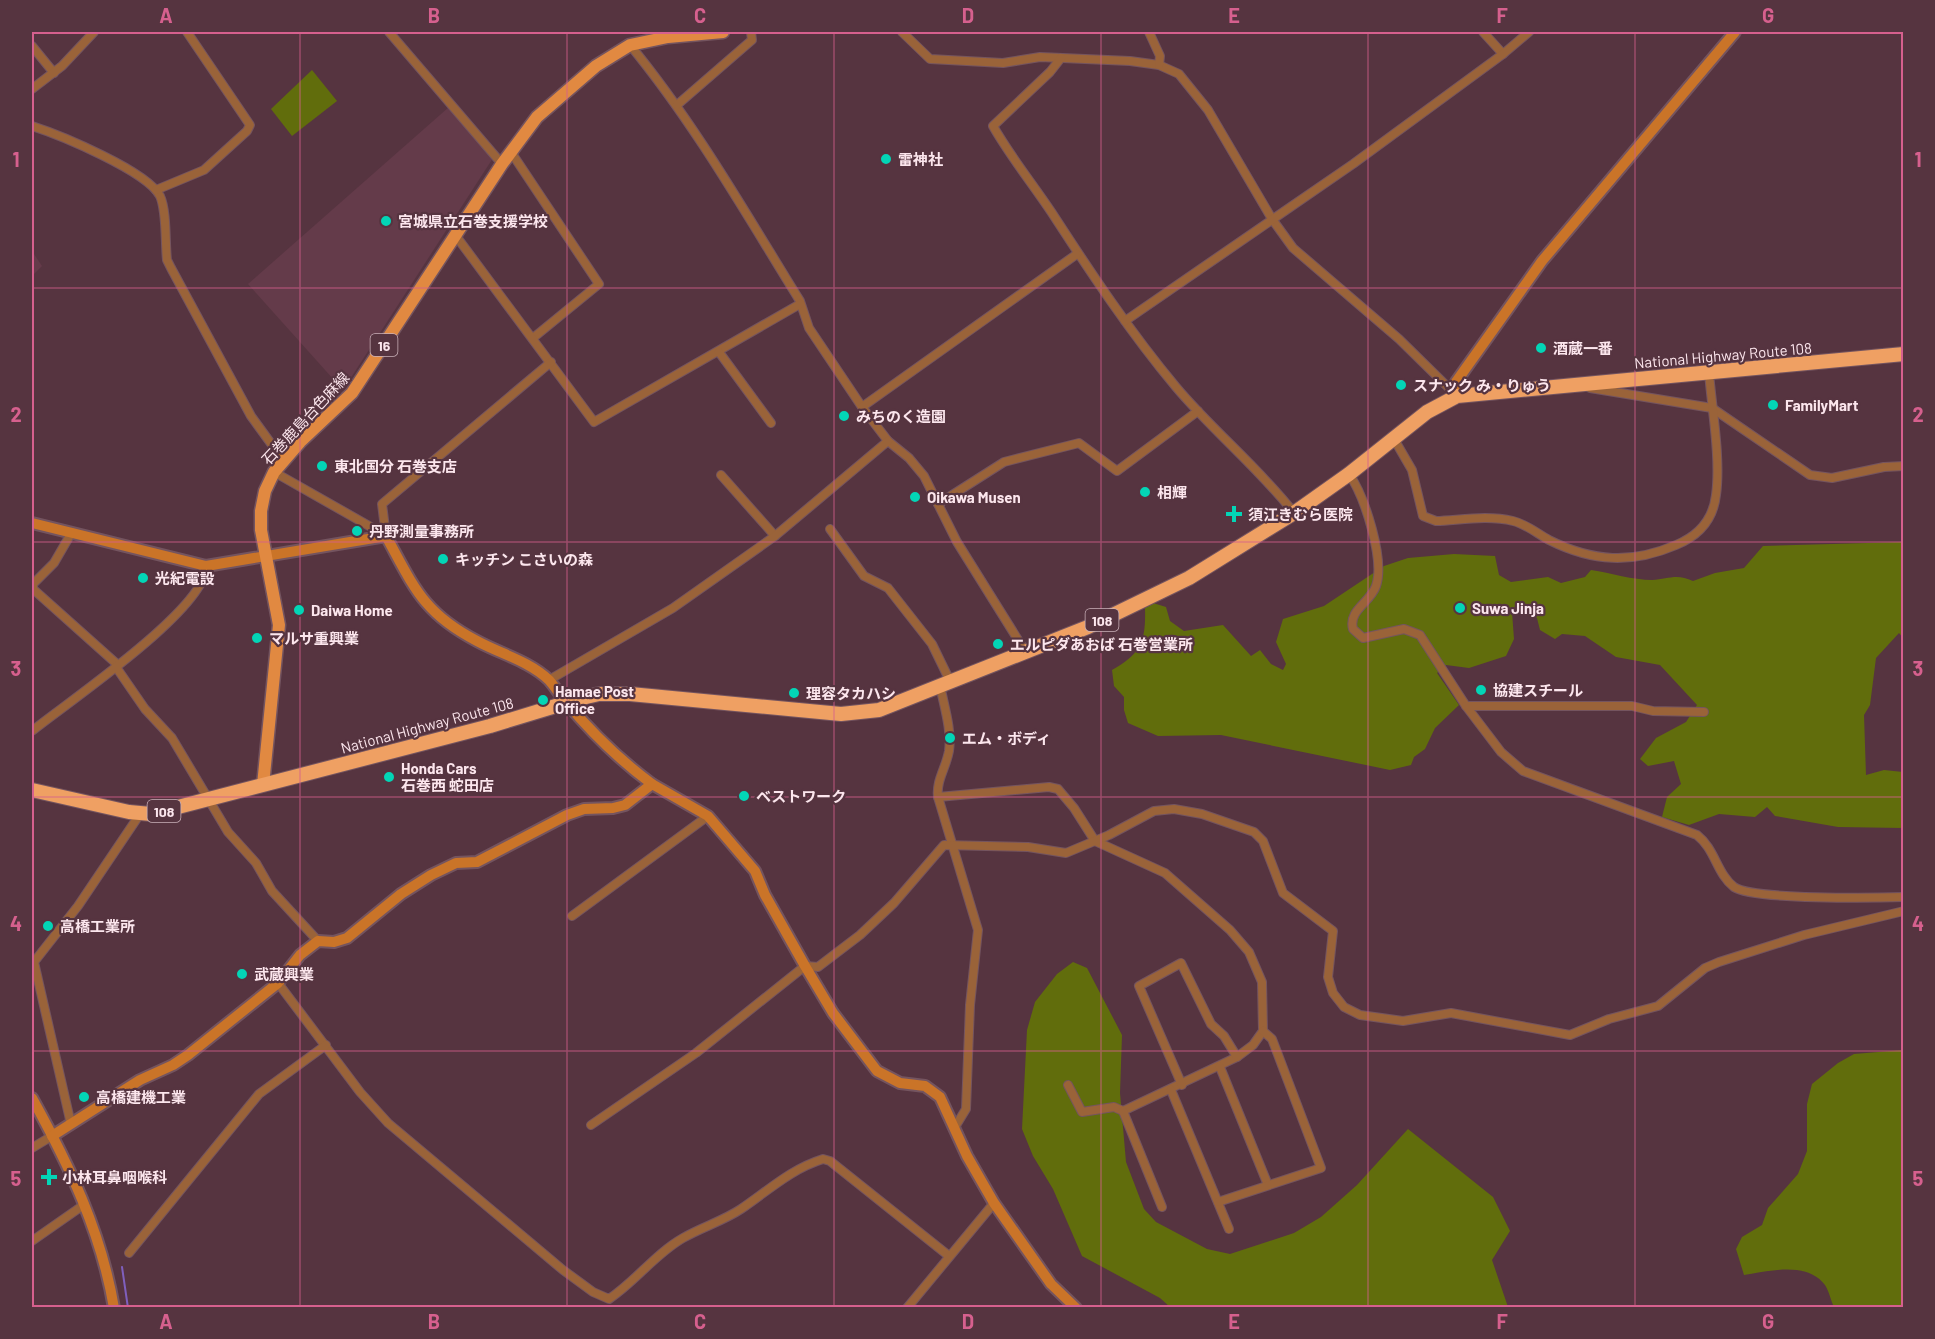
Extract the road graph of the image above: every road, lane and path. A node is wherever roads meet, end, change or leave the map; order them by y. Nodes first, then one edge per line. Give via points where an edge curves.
1 (94, 32) edge
2 (187, 32) edge
3 (389, 32) edge
4 (723, 32) edge
5 (751, 32) edge
6 (902, 32) edge
7 (1149, 32) edge
8 (1483, 32) edge
9 (1529, 32) edge
10 (1735, 32) edge
11 (630, 45) junction
12 (32, 46) edge
13 (1503, 54) junction
14 (1061, 58) junction
15 (1159, 65) junction
16 (54, 73) junction
17 (32, 89) edge
18 (677, 105) junction
19 (32, 126) edge
20 (511, 153) junction
21 (502, 164) junction
22 (156, 190) junction
23 (1272, 219) junction
24 (456, 236) junction
25 (1077, 254) junction
26 (800, 304) junction
27 (1125, 321) junction
28 (533, 338) junction
29 (719, 352) junction
30 (1904, 354) edge
31 (551, 362) junction
32 (1709, 373) junction
33 (1573, 386) junction
34 (1457, 396) junction
35 (862, 407) junction
36 (1712, 408) junction
37 (1198, 411) junction
38 (771, 423) dead end
39 (1394, 438) junction
40 (888, 441) junction
41 (283, 459) junction
42 (1904, 466) edge
43 (274, 472) junction
44 (721, 474) dead end
45 (1349, 474) junction
46 (938, 504) junction
47 (1294, 513) junction
48 (32, 523) edge
49 (830, 529) dead end
50 (72, 532) junction
51 (387, 536) junction
52 (775, 536) junction
53 (266, 555) junction
54 (206, 566) junction
55 (1025, 651) junction
56 (117, 666) junction
57 (549, 680) junction
58 (945, 683) junction
59 (567, 703) junction
60 (1466, 706) junction
61 (1704, 712) dead end
62 (32, 731) edge
63 (652, 784) junction
64 (263, 785) junction
65 (32, 792) edge
66 (938, 797) junction
67 (207, 800) junction
68 (140, 814) junction
69 (708, 816) junction
70 (1095, 841) junction
71 (951, 845) junction
72 (1904, 897) edge
73 (1904, 911) edge
74 (572, 916) dead end
75 (318, 941) junction
76 (33, 962) edge
77 (805, 966) junction
78 (278, 983) junction
79 (1263, 1031) junction
80 (326, 1045) junction
81 (1237, 1058) junction
82 (1220, 1067) junction
83 (1068, 1085) dead end
84 (1182, 1085) junction
85 (1171, 1090) junction
86 (32, 1098) edge
87 (1123, 1111) junction
88 (71, 1124) junction
89 (591, 1125) dead end
90 (955, 1127) junction
91 (52, 1136) junction
92 (32, 1148) edge
93 (1268, 1185) junction
94 (1218, 1202) junction
95 (994, 1203) junction
96 (84, 1204) junction
97 (1162, 1207) dead end
98 (1229, 1229) dead end
99 (32, 1241) edge
100 (129, 1253) dead end
101 (949, 1256) junction
102 (114, 1308) edge
103 (907, 1308) edge
104 (1076, 1308) edge

1 - 16 street
2 - 22 street via 250,125 204,170
3 - 21 street
4 - 11 main road, 石巻鹿島台色麻線 / 16
5 - 18 street via 752,40
6 - 14 street via 930,59 1004,63
7 - 15 street via 1160,56
8 - 13 street
9 - 13 street
10 - 34 street via 1528,280 1456,382
11 - 18 street
11 - 20 main road, 石巻鹿島台色麻線 / 16 via 596,66 537,117
12 - 16 street
13 - 23 street
14 - 15 street
14 - 25 street via 993,126
15 - 23 street via 1185,78
16 - 17 street
18 - 26 street
19 - 22 street via 103,155
20 - 21 main road, 石巻鹿島台色麻線 / 16
20 - 28 street via 599,284
21 - 24 main road, 石巻鹿島台色麻線 / 16
22 - 41 street via 163,205 167,260 251,416
23 - 27 street
23 - 34 street via 1293,248 1400,339
24 - 28 street
24 - 41 main road, 石巻鹿島台色麻線 / 16 via 352,393
25 - 27 street
25 - 35 street
26 - 29 street
26 - 35 street via 809,328
27 - 37 street
28 - 31 street
29 - 31 street via 597,422
29 - 38 street
30 - 32 highway, National Highway Route 108 / 108
31 - 51 street via 382,504
32 - 33 highway, National Highway Route 108 / 108
32 - 36 street
33 - 34 highway, National Highway Route 108 / 108
33 - 36 street
34 - 39 highway, National Highway Route 108 / 108 via 1427,412
35 - 40 street
36 - 39 street via 1716,496 1703,528 1694,537 1656,554 1625,560 1600,557 1551,541 1517,522 1481,518 1436,522 1423,516 1412,470
36 - 42 street via 1810,475 1832,478
37 - 46 street via 1117,471 1079,444 1015,458
37 - 47 street via 1268,480
39 - 45 highway, National Highway Route 108 / 108
40 - 46 street via 924,476
40 - 52 street
41 - 43 main road, 石巻鹿島台色麻線 / 16
43 - 51 street
43 - 53 main road, 石巻鹿島台色麻線 / 16 via 261,510
44 - 52 street
45 - 47 highway, National Highway Route 108 / 108
45 - 60 street via 1366,509 1378,573 1371,597 1351,620 1353,629 1363,638 1404,629 1415,632 1428,644
46 - 55 street via 957,542
47 - 55 highway, National Highway Route 108 / 108 via 1189,578 1088,627
48 - 50 street
49 - 58 street via 864,576 888,588 925,634
50 - 54 street
50 - 56 street via 33,589
51 - 53 street
51 - 57 street via 424,603 438,616
52 - 57 street via 673,608
53 - 54 street
53 - 64 main road, 石巻鹿島台色麻線 / 16 via 279,625
54 - 56 street via 197,590 147,642
55 - 58 highway, National Highway Route 108 / 108
56 - 62 street
56 - 67 street via 145,709 172,738
57 - 59 street
58 - 59 highway, National Highway Route 108 / 108 via 861,714 615,693
58 - 66 street via 949,750 938,780
59 - 63 street via 626,765
59 - 64 highway, National Highway Route 108 / 108
60 - 61 street via 1632,706 1653,711
60 - 72 street via 1508,760 1523,771 1697,835 1709,847 1728,881 1742,891
63 - 69 street
63 - 75 street via 625,805 584,809 477,862 456,863 414,884 358,932 334,942
64 - 67 highway, National Highway Route 108 / 108
65 - 68 highway, National Highway Route 108 / 108
66 - 70 street via 1058,789
66 - 71 street
67 - 68 highway, National Highway Route 108 / 108
67 - 75 street via 272,891
68 - 76 street via 78,906
69 - 74 street
69 - 77 street via 755,872
70 - 71 street via 1066,853 1028,847
70 - 73 street via 1154,811 1174,809 1254,832 1263,841 1282,893 1333,931 1328,977 1334,993 1344,1007 1381,1020 1403,1021 1452,1013 1570,1035 1658,1006 1705,968 1719,962 1804,935
70 - 79 street via 1166,873 1230,930 1249,952 1262,982
71 - 77 street via 944,845 894,903 860,934 818,966
71 - 90 street via 978,930 966,1109
75 - 78 street via 300,955
76 - 88 street
77 - 89 street via 696,1053
77 - 90 street via 877,1071 900,1083 934,1090
78 - 80 street
78 - 88 street via 173,1065 140,1080
79 - 81 street
79 - 93 street via 1272,1039 1321,1168
80 - 100 street via 258,1094
80 - 101 street via 360,1092 405,1138 563,1270 609,1299 683,1238 739,1210 776,1181 823,1159
81 - 82 street
81 - 84 street via 1224,1036 1211,1024 1181,963 1139,986
82 - 84 street
82 - 93 street
83 - 87 street via 1082,1112 1114,1107
84 - 85 street
85 - 87 street
85 - 94 street
86 - 91 street
87 - 97 street
88 - 91 street
90 - 95 street
91 - 92 street
91 - 96 street
93 - 94 street
94 - 98 street
95 - 101 street
95 - 104 street via 1051,1284
96 - 99 street
96 - 102 street via 105,1263
101 - 103 street

